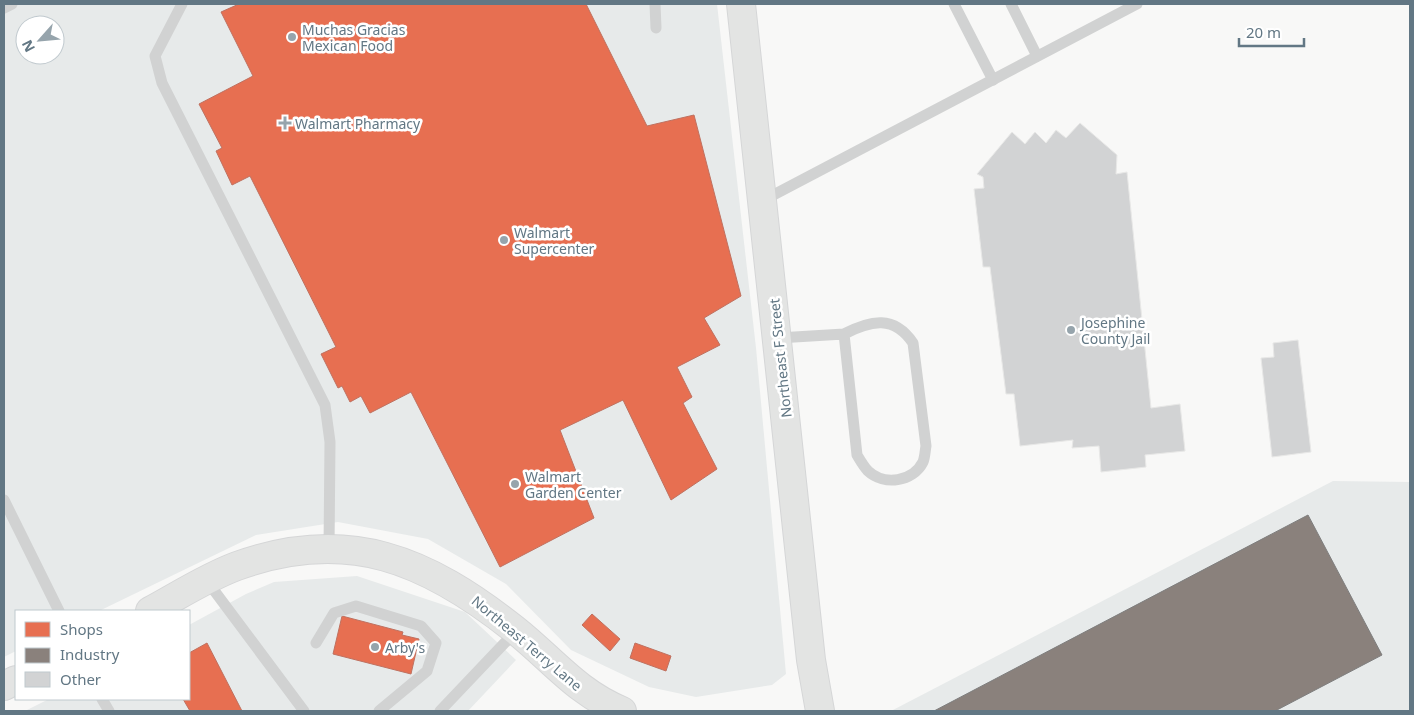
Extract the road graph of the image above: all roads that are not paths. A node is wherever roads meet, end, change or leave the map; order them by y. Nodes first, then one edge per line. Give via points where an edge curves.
1 (12, 4) edge
2 (182, 4) edge
3 (655, 4) edge
4 (742, 4) edge
5 (954, 4) edge
6 (1011, 4) edge
7 (1137, 4) edge
8 (4, 8) edge
9 (656, 28) dead end
10 (1037, 56) junction
11 (993, 80) junction
12 (764, 200) junction
13 (844, 334) junction
14 (778, 338) junction
15 (4, 500) edge
16 (329, 549) junction
17 (208, 581) junction
18 (58, 610) edge
19 (152, 610) edge
20 (516, 631) junction
21 (316, 643) dead end
22 (304, 711) edge
23 (379, 711) edge
24 (440, 711) edge
25 (622, 711) edge
26 (820, 711) edge

1 - 8 lane
2 - 16 lane via 155,56 160,78 325,405 330,442
3 - 9 lane
4 - 12 main road, Northeast F Street
5 - 11 lane
6 - 10 lane
7 - 10 lane
10 - 11 lane
11 - 12 lane
12 - 14 main road, Northeast F Street
13 - 13 lane via 857,455 877,478 901,480 923,462 926,446 913,343 905,331 892,323 862,325
13 - 14 lane
14 - 26 main road, Northeast F Street via 810,651
15 - 18 lane
16 - 17 main road, Northeast Terry Lane via 295,551 236,566
16 - 20 main road, Northeast Terry Lane via 380,555 446,580
17 - 19 main road, Northeast Terry Lane
17 - 22 lane
20 - 24 lane
20 - 25 main road, Northeast Terry Lane via 573,683
21 - 23 lane via 334,613 356,606 421,626 436,644 427,670

